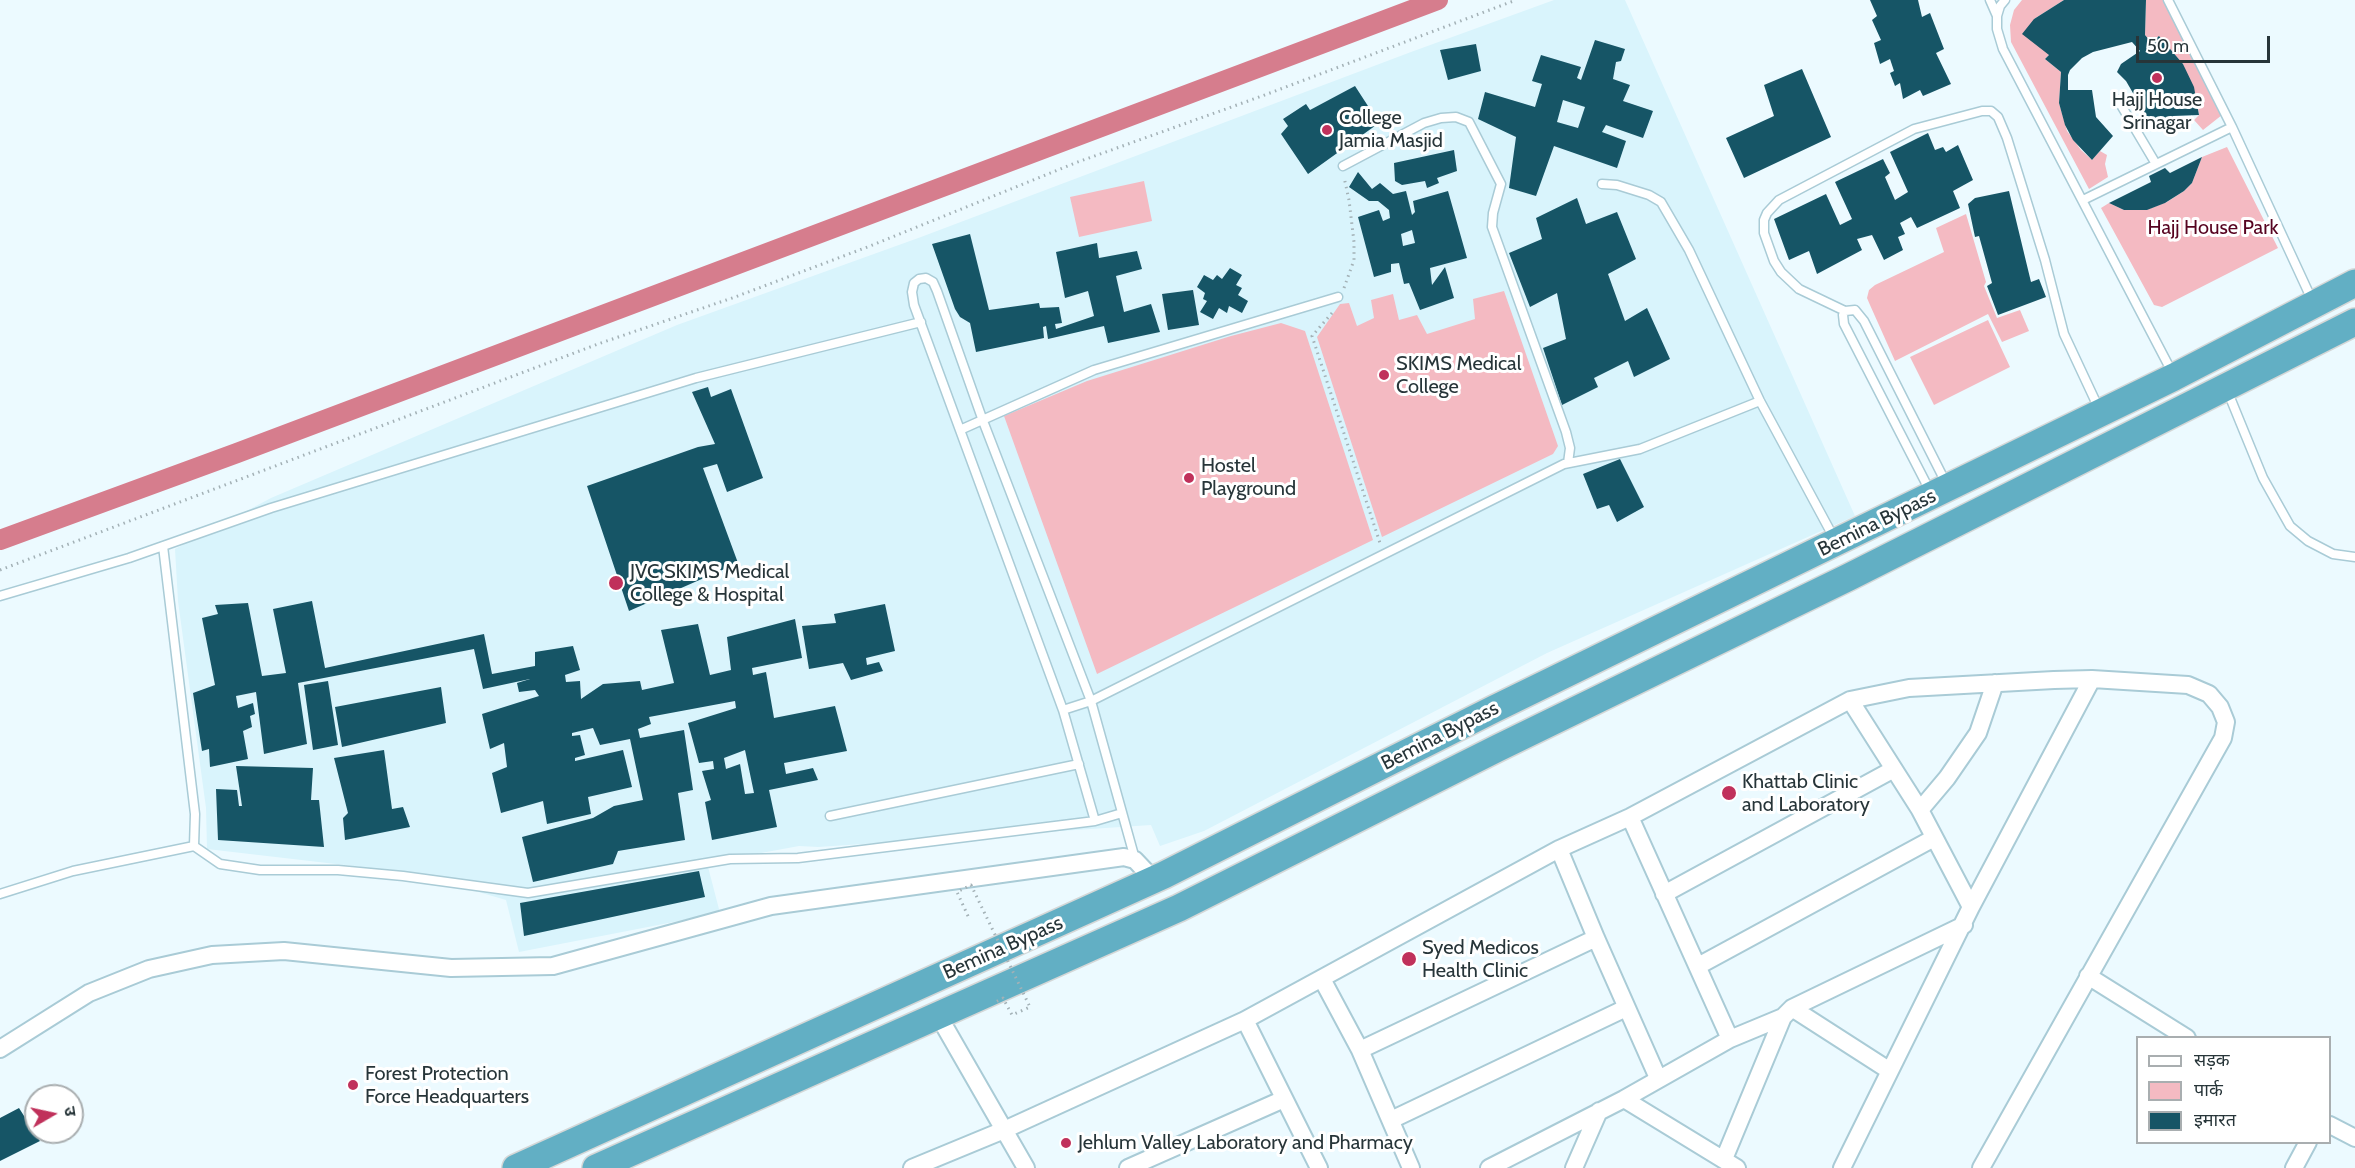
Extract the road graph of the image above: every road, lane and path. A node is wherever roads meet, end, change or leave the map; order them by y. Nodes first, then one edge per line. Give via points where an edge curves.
1 (1516, 0) edge
2 (1990, 0) edge
3 (2005, 0) edge
4 (2168, 0) edge
5 (1997, 16) junction
6 (2118, 100) dead end
7 (2232, 127) junction
8 (2156, 164) junction
9 (1342, 166) joint
10 (1602, 184) dead end
11 (2083, 200) junction
12 (2355, 283) edge
13 (1338, 297) junction
14 (2313, 303) junction
15 (1845, 311) junction
16 (921, 322) junction
17 (2355, 322) edge
18 (2175, 377) junction
19 (2226, 387) junction
20 (1760, 401) junction
21 (2101, 413) junction
22 (983, 421) junction
23 (960, 430) junction
24 (1569, 463) junction
25 (1941, 492) junction
26 (1837, 543) junction
27 (163, 546) junction
28 (1384, 555) junction
29 (2355, 557) edge
30 (0, 570) edge
31 (0, 596) edge
32 (2092, 679) junction
33 (1995, 683) junction
34 (1850, 700) junction
35 (1091, 701) junction
36 (1063, 710) junction
37 (1079, 764) junction
38 (1894, 769) junction
39 (1920, 810) junction
40 (1122, 813) junction
41 (830, 816) dead end
42 (1630, 817) junction
43 (1095, 821) junction
44 (1934, 838) junction
45 (194, 846) junction
46 (1559, 849) junction
47 (1135, 860) junction
48 (1153, 879) junction
49 (0, 894) edge
50 (1664, 894) junction
51 (1971, 907) junction
52 (968, 916) dead end
53 (1964, 925) junction
54 (1596, 938) junction
55 (1698, 966) junction
56 (2088, 976) junction
57 (1322, 979) junction
58 (994, 1003) dead end
59 (1626, 1008) junction
60 (1787, 1012) junction
61 (938, 1015) junction
62 (1245, 1020) junction
63 (2184, 1036) edge
64 (1731, 1039) junction
65 (0, 1048) edge
66 (1360, 1050) junction
67 (1890, 1071) junction
68 (1658, 1078) junction
69 (1284, 1098) junction
70 (1624, 1099) junction
71 (1599, 1111) junction
72 (1391, 1120) junction
73 (2331, 1126) edge
74 (1004, 1130) junction
75 (2355, 1138) edge
76 (2307, 1144) edge
77 (1731, 1164) edge
78 (1982, 1167) edge
79 (516, 1168) edge
80 (596, 1168) edge
81 (912, 1168) edge
82 (1026, 1168) edge
83 (1128, 1168) edge
84 (1319, 1168) edge
85 (1411, 1168) edge
86 (1489, 1168) edge
87 (1574, 1168) edge
88 (1842, 1168) edge
89 (2294, 1168) edge

1 - 30 path
2 - 5 lane
3 - 5 lane
4 - 7 lane
5 - 11 lane via 2003,49
6 - 8 lane
7 - 8 lane
7 - 14 lane
8 - 11 lane
9 - 13 path via 1354,251 1348,279
9 - 24 lane via 1424,123 1456,117 1469,122 1501,184 1492,227 1566,432
10 - 20 lane via 1617,185 1661,202 1689,250
11 - 18 lane
12 - 14 highway, Bemina Bypass
13 - 22 lane via 1094,370
13 - 28 path via 1331,315 1312,336
14 - 18 highway, Bemina Bypass
15 - 21 lane via 1799,289 1781,272 1764,233 1764,220 1772,205 1914,129 1991,111 2004,131 2064,334
15 - 25 lane via 1844,324
15 - 25 lane via 1860,313
16 - 22 lane via 912,292 914,283 926,279 933,282 937,291
16 - 23 lane
16 - 27 lane via 696,378 271,508
17 - 19 highway, Bemina Bypass
18 - 21 highway, Bemina Bypass
19 - 29 lane via 2263,478 2290,526 2333,554
19 - 61 highway, Bemina Bypass via 1179,908
20 - 24 lane via 1640,449
20 - 26 lane
21 - 25 highway, Bemina Bypass
22 - 23 lane
22 - 35 lane
23 - 36 lane
24 - 28 lane
25 - 26 highway, Bemina Bypass
26 - 48 highway, Bemina Bypass
27 - 31 lane
27 - 45 lane via 195,814
28 - 35 lane
32 - 33 street
32 - 51 street
32 - 56 street via 2188,686 2209,694 2226,722 2223,738
33 - 34 street via 1909,688
33 - 39 street via 1978,733
34 - 38 street
34 - 42 street
35 - 36 lane
35 - 40 lane
36 - 37 lane
37 - 41 lane
37 - 43 lane
38 - 39 street
38 - 50 street
39 - 44 street
40 - 43 lane
40 - 47 lane
42 - 46 street
42 - 50 street
43 - 45 lane via 798,858 730,859 528,893 349,871 260,870 220,864
44 - 51 street
44 - 55 street
45 - 49 lane via 73,871
46 - 54 street
46 - 57 street
47 - 48 street
47 - 65 street via 1124,857 1087,861 771,906 553,966 451,968 284,951 212,955 149,969 89,993
48 - 79 highway, Bemina Bypass
50 - 55 street
51 - 53 street
52 - 58 path, bridge via 957,892 971,885 1030,1006 1012,1015 1004,998
53 - 60 street
53 - 67 street
54 - 59 street
54 - 66 street
55 - 64 street
56 - 63 street
56 - 78 street
57 - 62 street
57 - 66 street
59 - 68 street
59 - 72 street
60 - 64 street
60 - 67 street
60 - 77 street
61 - 74 street
61 - 80 highway, Bemina Bypass
62 - 69 street
62 - 74 street
64 - 68 street
66 - 72 street
67 - 88 street
68 - 70 street
69 - 83 street
69 - 84 street
70 - 71 street
70 - 77 street
71 - 86 street
71 - 87 street
72 - 85 street
73 - 75 street
74 - 81 street
74 - 82 street
76 - 89 street

